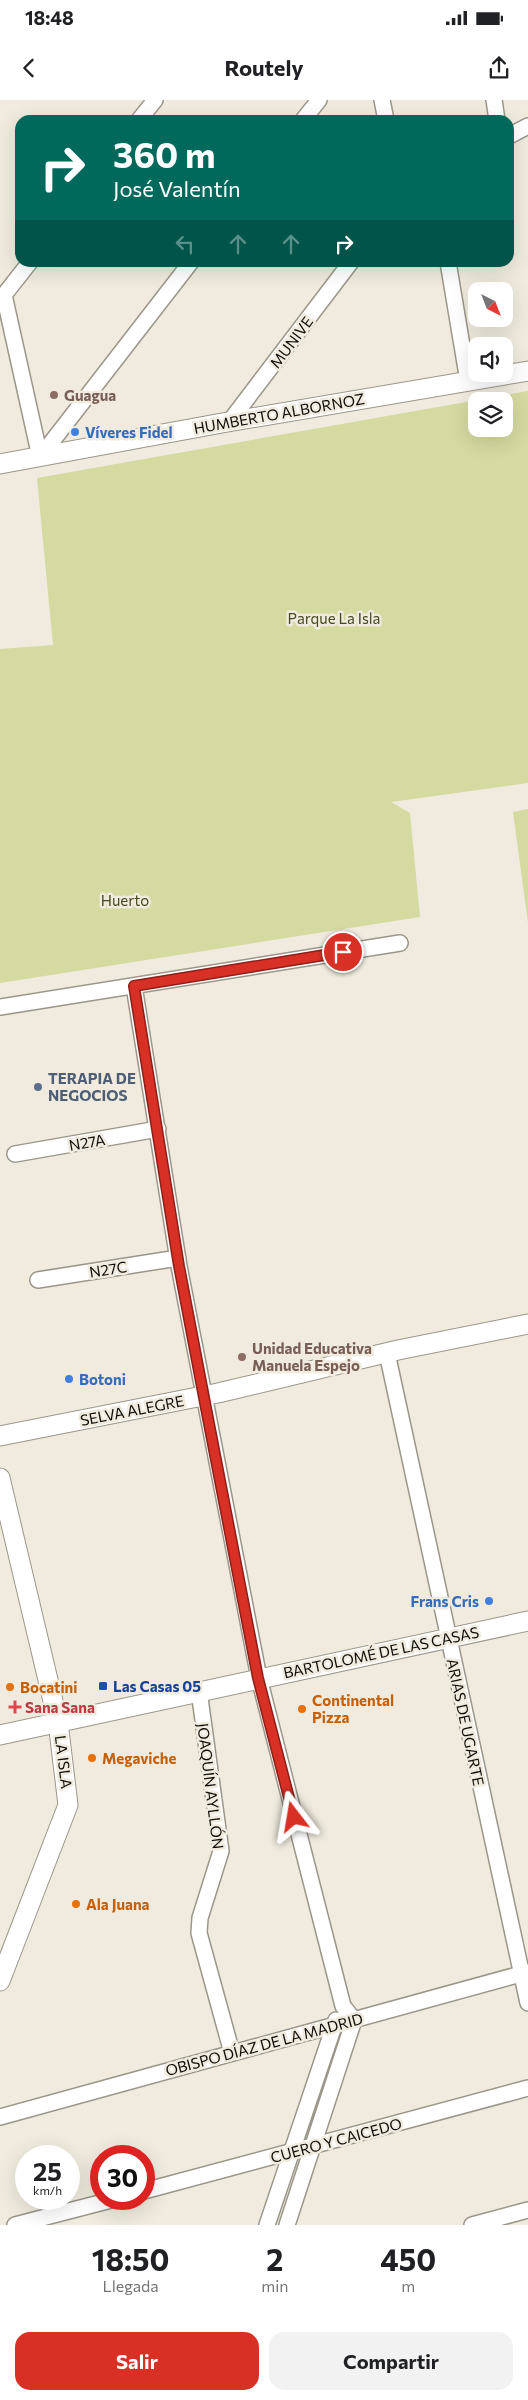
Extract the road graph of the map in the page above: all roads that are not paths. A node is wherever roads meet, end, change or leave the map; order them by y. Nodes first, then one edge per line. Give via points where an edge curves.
1 (155, 100) edge
2 (319, 100) edge
3 (382, 100) edge
4 (494, 100) edge
5 (143, 115) edge
6 (307, 115) edge
7 (385, 115) edge
8 (497, 115) edge
9 (528, 126) edge
10 (514, 133) edge
11 (26, 267) edge
12 (187, 267) edge
13 (347, 267) edge
14 (449, 267) edge
15 (2, 296) edge
16 (528, 371) edge
17 (513, 374) edge
18 (468, 381) joint
19 (230, 421) junction
20 (40, 457) junction
21 (0, 464) edge
22 (400, 942) dead end
23 (134, 986) junction
24 (0, 1007) edge
25 (158, 1129) junction
26 (15, 1154) dead end
27 (178, 1258) junction
28 (38, 1280) dead end
29 (528, 1324) edge
30 (387, 1352) junction
31 (204, 1395) junction
32 (0, 1436) edge
33 (0, 1478) edge
34 (528, 1621) edge
35 (448, 1638) junction
36 (258, 1678) junction
37 (199, 1691) junction
38 (58, 1722) junction
39 (0, 1735) edge
40 (525, 1973) edge
41 (0, 1981) edge
42 (528, 2003) edge
43 (344, 2008) junction
44 (354, 2020) junction
45 (333, 2026) junction
46 (232, 2053) junction
47 (528, 2088) edge
48 (0, 2117) edge
49 (312, 2145) junction
50 (290, 2153) junction
51 (155, 2188) edge
52 (90, 2205) edge
53 (528, 2210) edge
54 (14, 2225) edge
55 (267, 2225) edge
56 (287, 2225) edge
57 (472, 2225) edge

1 - 5 street
2 - 6 street
3 - 7 street
4 - 8 street
9 - 10 street
11 - 15 street
12 - 20 street
13 - 19 street, MUNIVE
14 - 18 street
15 - 20 street
16 - 17 street, HUMBERTO ALBORNOZ
18 - 19 street, HUMBERTO ALBORNOZ
19 - 20 street, HUMBERTO ALBORNOZ
20 - 21 street, HUMBERTO ALBORNOZ
22 - 23 street
23 - 24 street
23 - 25 street
25 - 26 street, N27A
25 - 27 street
27 - 28 street, N27C
27 - 31 street
29 - 30 street, SELVA ALEGRE
30 - 31 street, SELVA ALEGRE
30 - 35 street, ARIAS DE UGARTE
31 - 32 street, SELVA ALEGRE
31 - 36 street
33 - 38 street, LA ISLA
34 - 35 street, BARTOLOMÉ DE LAS CASAS
35 - 36 street, BARTOLOMÉ DE LAS CASAS
35 - 40 street, ARIAS DE UGARTE
36 - 37 street, BARTOLOMÉ DE LAS CASAS
36 - 43 street
37 - 38 street, BARTOLOMÉ DE LAS CASAS
37 - 46 street, JOAQUÍN AYLLÓN via 221,1851 200,1918 199,1933
38 - 39 street, BARTOLOMÉ DE LAS CASAS
38 - 41 street, LA ISLA via 67,1812
40 - 42 street, ARIAS DE UGARTE
40 - 44 street, OBISPO DÍAZ DE LA MADRID
43 - 44 street
43 - 45 street
44 - 45 street, OBISPO DÍAZ DE LA MADRID
44 - 49 street
45 - 46 street, OBISPO DÍAZ DE LA MADRID
45 - 50 street
46 - 48 street, OBISPO DÍAZ DE LA MADRID
47 - 49 street, CUERO Y CAICEDO
49 - 50 street, CUERO Y CAICEDO
49 - 56 street
50 - 51 street, CUERO Y CAICEDO
50 - 55 street
52 - 54 street
53 - 57 street

